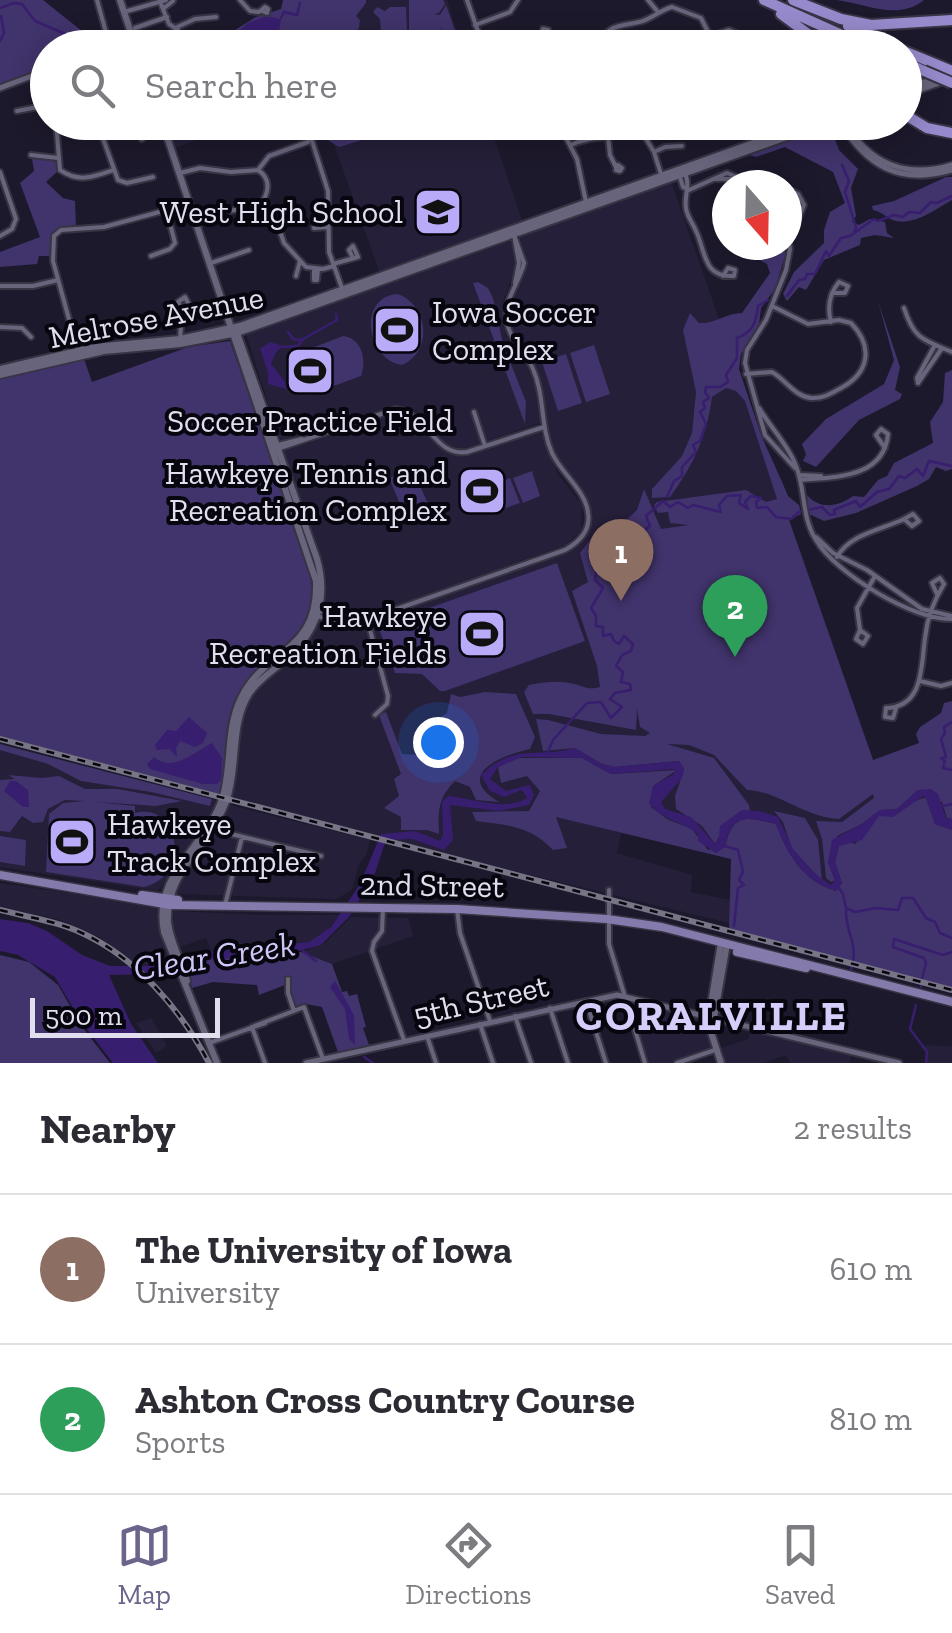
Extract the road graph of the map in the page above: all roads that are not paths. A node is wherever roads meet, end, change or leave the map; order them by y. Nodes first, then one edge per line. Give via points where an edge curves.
1 (98, 0) edge
2 (120, 0) edge
3 (240, 0) edge
4 (467, 0) edge
5 (518, 0) edge
6 (648, 0) edge
7 (754, 0) edge
8 (764, 0) edge
9 (791, 0) edge
10 (166, 3) edge
11 (262, 10) dead end
12 (124, 12) junction
13 (658, 12) junction
14 (167, 17) junction
15 (216, 17) dead end
16 (952, 20) edge
17 (474, 25) junction
18 (135, 28) dead end
19 (178, 28) joint
20 (105, 30) edge
21 (130, 30) edge
22 (476, 30) edge
23 (609, 30) edge
24 (707, 30) edge
25 (804, 30) edge
26 (832, 30) edge
27 (857, 30) edge
28 (922, 59) edge
29 (922, 70) edge
30 (952, 76) edge
31 (30, 77) edge
32 (922, 86) edge
33 (0, 88) edge
34 (30, 108) edge
35 (17, 111) dead end
36 (922, 126) edge
37 (952, 133) edge
38 (57, 140) edge
39 (103, 140) edge
40 (168, 140) edge
41 (569, 140) edge
42 (583, 140) edge
43 (608, 140) edge
44 (645, 140) edge
45 (767, 140) edge
46 (778, 140) edge
47 (853, 140) edge
48 (310, 142) joint
49 (572, 145) junction
50 (682, 146) dead end
51 (654, 152) junction
52 (30, 154) dead end
53 (58, 158) junction
54 (616, 167) dead end
55 (952, 168) edge
56 (113, 170) junction
57 (258, 170) junction
58 (0, 172) edge
59 (180, 173) junction
60 (682, 174) junction
61 (154, 176) dead end
62 (664, 180) junction
63 (712, 181) edge
64 (689, 190) junction
65 (190, 204) junction
66 (588, 208) junction
67 (167, 211) junction
68 (195, 218) junction
69 (327, 227) junction
70 (314, 228) dead end
71 (281, 234) dead end
72 (0, 236) edge
73 (514, 236) junction
74 (296, 242) dead end
75 (286, 246) junction
76 (249, 250) dead end
77 (151, 256) dead end
78 (353, 258) dead end
79 (788, 260) edge
80 (300, 262) junction
81 (210, 263) junction
82 (333, 264) junction
83 (296, 276) dead end
84 (723, 276) dead end
85 (58, 280) junction
86 (0, 286) edge
87 (344, 294) junction
88 (832, 294) dead end
89 (772, 306) junction
90 (904, 308) dead end
91 (182, 309) dead end
92 (831, 322) junction
93 (0, 328) edge
94 (233, 328) junction
95 (31, 337) dead end
96 (180, 342) junction
97 (935, 344) junction
98 (942, 348) junction
99 (952, 352) edge
100 (78, 354) junction
101 (1, 370) edge
102 (746, 374) junction
103 (758, 408) junction
104 (474, 412) dead end
105 (544, 426) junction
106 (486, 446) junction
107 (275, 448) junction
108 (885, 448) dead end
109 (799, 476) junction
110 (904, 519) dead end
111 (811, 531) junction
112 (838, 556) junction
113 (834, 562) junction
114 (875, 576) junction
115 (869, 585) junction
116 (937, 594) dead end
117 (316, 613) junction
118 (930, 615) junction
119 (367, 618) junction
120 (952, 618) edge
121 (860, 630) dead end
122 (920, 681) junction
123 (952, 683) edge
124 (896, 708) dead end
125 (375, 714) dead end
126 (212, 823) junction
127 (242, 837) junction
128 (321, 856) dead end
129 (0, 875) edge
130 (608, 890) dead end
131 (167, 901) junction
132 (225, 905) junction
133 (383, 908) junction
134 (458, 909) junction
135 (608, 919) junction
136 (723, 946) junction
137 (288, 978) dead end
138 (622, 995) junction
139 (585, 1000) junction
140 (952, 1002) edge
141 (550, 1008) junction
142 (294, 1011) junction
143 (515, 1016) junction
144 (712, 1017) junction
145 (490, 1022) junction
146 (480, 1024) junction
147 (252, 1026) junction
148 (427, 1036) junction
149 (404, 1041) junction
150 (209, 1043) junction
151 (716, 1050) junction
152 (323, 1059) junction
153 (681, 1062) edge
154 (217, 1063) edge
155 (265, 1063) edge
156 (306, 1063) edge
157 (436, 1063) edge
158 (493, 1063) edge
159 (531, 1063) edge
160 (568, 1063) edge
161 (606, 1063) edge
162 (645, 1063) edge
163 (720, 1063) edge
164 (899, 1063) edge

1 - 20 street
2 - 12 main road
3 - 11 street via 247,10
4 - 17 street
5 - 17 street via 510,12
6 - 13 street
7 - 25 highway
8 - 26 highway
9 - 16 highway via 871,25
9 - 27 highway
10 - 12 street
10 - 14 street
12 - 21 main road
13 - 23 street
13 - 24 street via 682,9 701,18
14 - 18 street
14 - 19 street
15 - 19 street
17 - 22 street
28 - 30 highway
29 - 30 highway, bridge
30 - 32 main road
31 - 33 street
34 - 35 street
36 - 37 highway
38 - 53 street
39 - 56 street
40 - 59 main road
41 - 49 street
42 - 49 street
43 - 54 street
44 - 51 street
45 - 60 main road, Melrose Avenue
46 - 60 main road, Melrose Avenue
47 - 55 street via 886,169 916,176
48 - 57 street via 269,156
48 - 69 street via 328,191
49 - 66 street
50 - 51 street
51 - 62 street
52 - 53 street
53 - 56 street via 60,170 76,178
56 - 61 street via 124,183
57 - 59 street
57 - 68 street via 268,186 259,205
58 - 72 street via 16,219
59 - 65 main road
60 - 62 main road, Melrose Avenue
60 - 64 street
62 - 66 main road, Melrose Avenue
63 - 64 street
64 - 84 street via 686,210 703,258
65 - 67 street
65 - 68 main road
66 - 73 main road, Melrose Avenue
66 - 87 main road, Melrose Avenue
67 - 77 street via 175,243
67 - 85 street via 61,230 52,242
68 - 81 main road
69 - 70 street
69 - 82 street
71 - 75 street
73 - 87 main road, Melrose Avenue
73 - 105 street via 519,260 507,324 535,374
74 - 75 street
75 - 80 street
76 - 81 street
78 - 82 street
79 - 89 street
80 - 82 street via 317,269
80 - 83 street
81 - 94 main road
82 - 87 street
85 - 86 street
85 - 100 street
87 - 94 main road, Melrose Avenue
87 - 94 main road, Melrose Avenue
88 - 92 street
89 - 92 street via 808,324
89 - 102 street via 747,350
90 - 97 street via 912,330
91 - 96 street
92 - 102 street via 854,326 865,350 863,370 851,382 809,398 772,372
93 - 95 street via 22,328
94 - 96 main road, Melrose Avenue
94 - 107 main road
96 - 100 main road, Melrose Avenue
97 - 98 street
97 - 98 street via 918,382
98 - 99 street
100 - 101 main road, Melrose Avenue
102 - 103 street
103 - 109 street
103 - 109 street via 770,442
104 - 106 street
105 - 106 street
105 - 119 street via 558,466 586,503 588,524 580,540
106 - 107 street via 451,452 400,409
107 - 117 main road via 313,566
108 - 109 street via 857,473
109 - 111 street
110 - 112 street via 851,540
111 - 112 street
111 - 113 street
112 - 113 street
112 - 114 street
113 - 115 street
114 - 115 street
114 - 118 street
115 - 118 street
115 - 121 street via 857,608
116 - 118 street
117 - 119 street via 340,621
117 - 126 main road via 242,696 224,799
118 - 120 street
118 - 122 street
119 - 125 street via 388,696
122 - 123 street
122 - 124 street
126 - 127 street
126 - 131 main road via 173,872
127 - 128 street
127 - 132 street
129 - 131 main road, 2nd Street
130 - 135 street
131 - 132 main road, 2nd Street
131 - 150 main road via 163,928
132 - 133 main road, 2nd Street
133 - 134 main road, 2nd Street
133 - 149 street via 372,951
134 - 135 main road, 2nd Street
134 - 145 street
135 - 136 main road, 2nd Street
135 - 138 street
136 - 140 main road, 2nd Street
136 - 144 main road
137 - 142 street
138 - 139 street, 5th Street
138 - 144 street, 5th Street
138 - 162 street
139 - 141 street, 5th Street
139 - 161 street
141 - 143 street, 5th Street
141 - 160 street
142 - 147 street
142 - 152 street via 304,1007
143 - 145 street, 5th Street
143 - 159 street
144 - 151 main road
144 - 164 street, 5th Street
145 - 146 street, 5th Street
146 - 148 street, 5th Street
146 - 158 street
147 - 150 street
147 - 155 street
148 - 149 street, 5th Street
148 - 157 street
149 - 152 street, 5th Street
150 - 154 main road
151 - 153 street
151 - 163 main road
152 - 156 street, 5th Street

